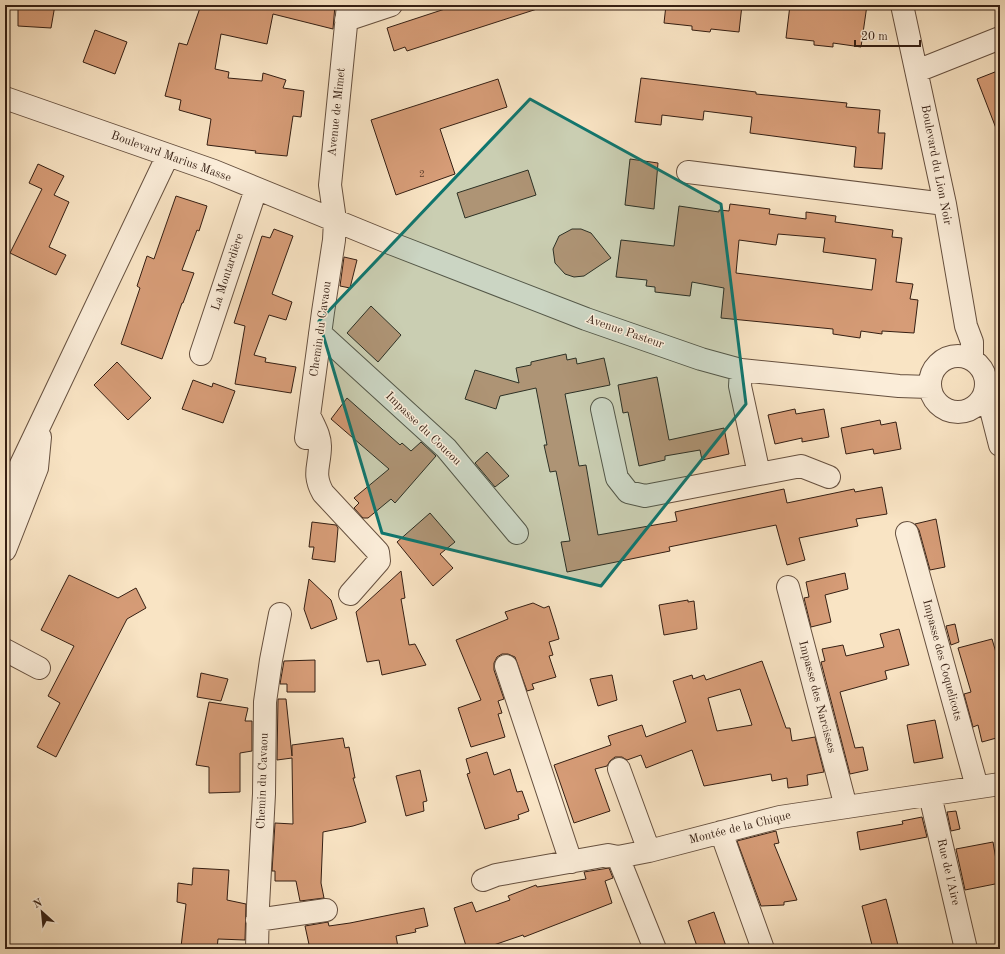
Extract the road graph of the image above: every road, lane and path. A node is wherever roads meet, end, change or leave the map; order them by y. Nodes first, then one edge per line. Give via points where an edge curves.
1 (391, 5) edge
2 (902, 5) edge
3 (347, 12) edge
4 (1000, 38) edge
5 (917, 71) junction
6 (5, 98) edge
7 (168, 154) junction
8 (688, 172) dead end
9 (256, 189) junction
10 (945, 204) junction
11 (335, 220) junction
12 (966, 326) junction
13 (320, 332) junction
14 (201, 354) dead end
15 (945, 359) junction
16 (972, 359) junction
17 (741, 370) junction
18 (990, 380) edge
19 (929, 387) junction
20 (602, 409) dead end
21 (962, 413) junction
22 (310, 417) junction
23 (41, 424) junction
24 (306, 438) dead end
25 (1000, 444) edge
26 (759, 474) junction
27 (829, 477) dead end
28 (5, 498) edge
29 (517, 532) dead end
30 (907, 533) dead end
31 (5, 550) edge
32 (788, 587) dead end
33 (350, 594) dead end
34 (280, 614) dead end
35 (5, 650) edge
36 (506, 666) dead end
37 (39, 668) dead end
38 (513, 723) dead end
39 (619, 769) dead end
40 (1000, 784) edge
41 (977, 787) junction
42 (930, 795) junction
43 (846, 806) junction
44 (721, 832) junction
45 (649, 851) junction
46 (618, 857) junction
47 (564, 863) junction
48 (483, 880) dead end
49 (326, 910) dead end
50 (257, 920) junction
51 (257, 949) edge
52 (655, 949) edge
53 (763, 949) edge
54 (966, 949) edge

1 - 3 street
2 - 5 street, Boulevard du Lion Noir
3 - 11 street, Avenue de Mimet via 330,185
4 - 5 street
5 - 10 street, Boulevard du Lion Noir
6 - 7 street, Boulevard Marius Masse
7 - 9 street, Boulevard Marius Masse
7 - 23 street
8 - 10 street
9 - 11 street, Boulevard Marius Masse
9 - 14 street, La Montardière
10 - 12 street, Boulevard du Lion Noir
11 - 13 street, Chemin du Cavaou
11 - 17 street, Avenue Pasteur via 390,244 586,319 701,359
12 - 15 street
12 - 16 street, Boulevard du Lion Noir via 972,342
13 - 22 street, Chemin du Cavaou
13 - 29 street, Impasse du Coucou via 446,448
15 - 16 street via 963,356
15 - 19 street via 933,371
16 - 18 street
17 - 19 street, Avenue Pasteur
17 - 26 street via 740,386
18 - 21 street via 983,398 977,405
18 - 25 street
19 - 21 street via 936,404 952,412
20 - 26 street via 617,478 628,492 645,496
21 - 25 street
22 - 24 street, Chemin du Cavaou
22 - 33 street via 319,436 316,472 318,484 378,552 379,561
23 - 28 street
23 - 31 street via 37,468
26 - 27 street via 801,466
30 - 41 street, Impasse des Coquelicots
32 - 43 street, Impasse des Narcisses
34 - 50 street, Chemin du Cavaou via 265,702 264,794
35 - 37 street
36 - 47 street
38 - 47 street
39 - 45 street
40 - 41 street, Montée de la Chique
41 - 42 street, Montée de la Chique
42 - 43 street, Montée de la Chique
42 - 54 street, Rue de l'Aire
43 - 44 street, Montée de la Chique via 780,817
44 - 45 street, Montée de la Chique
44 - 53 street
45 - 46 street, Montée de la Chique
46 - 47 street, Montée de la Chique via 608,855
46 - 52 street
47 - 48 street, Montée de la Chique via 496,875
49 - 50 street
50 - 51 street, Chemin du Cavaou

